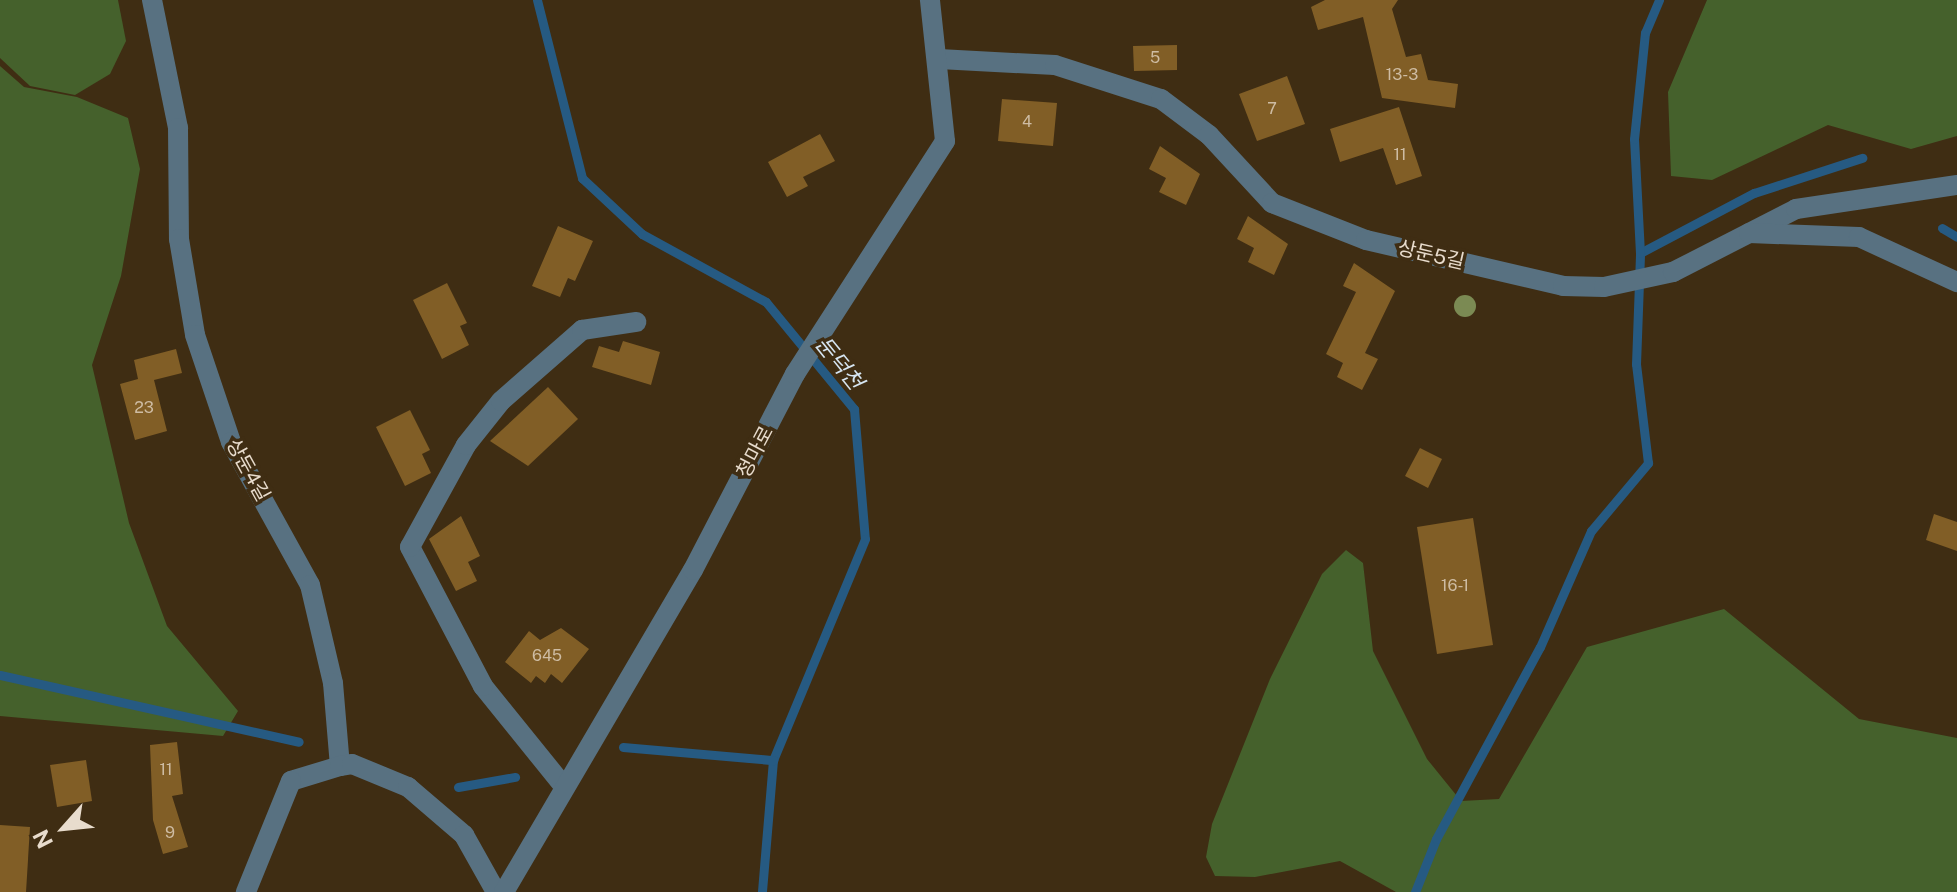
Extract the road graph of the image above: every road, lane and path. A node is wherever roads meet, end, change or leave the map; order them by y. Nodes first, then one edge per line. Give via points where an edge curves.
1 (152, 0) edge
2 (930, 0) edge
3 (939, 59) junction
4 (1957, 185) edge
5 (1745, 233) junction
6 (1957, 282) edge
7 (636, 322) dead end
8 (340, 766) junction
9 (562, 784) junction
10 (246, 892) edge
11 (496, 892) edge
12 (504, 892) edge

1 - 8 street, 상둔4길 via 178,128 179,239 195,335 231,442 310,585 333,683
2 - 3 street, 청마로
3 - 5 street, 상둔5길 via 1055,65 1161,99 1209,135 1272,203 1366,240 1563,286 1604,287 1673,272
3 - 9 street, 청마로 via 945,141 795,374 693,570
4 - 5 street, 상둔5길 via 1796,209
5 - 6 street via 1859,237
7 - 9 street via 582,330 501,401 466,445 410,547 483,686
8 - 10 street via 291,781
8 - 11 street via 352,764 408,787 464,835
9 - 12 street, 청마로

